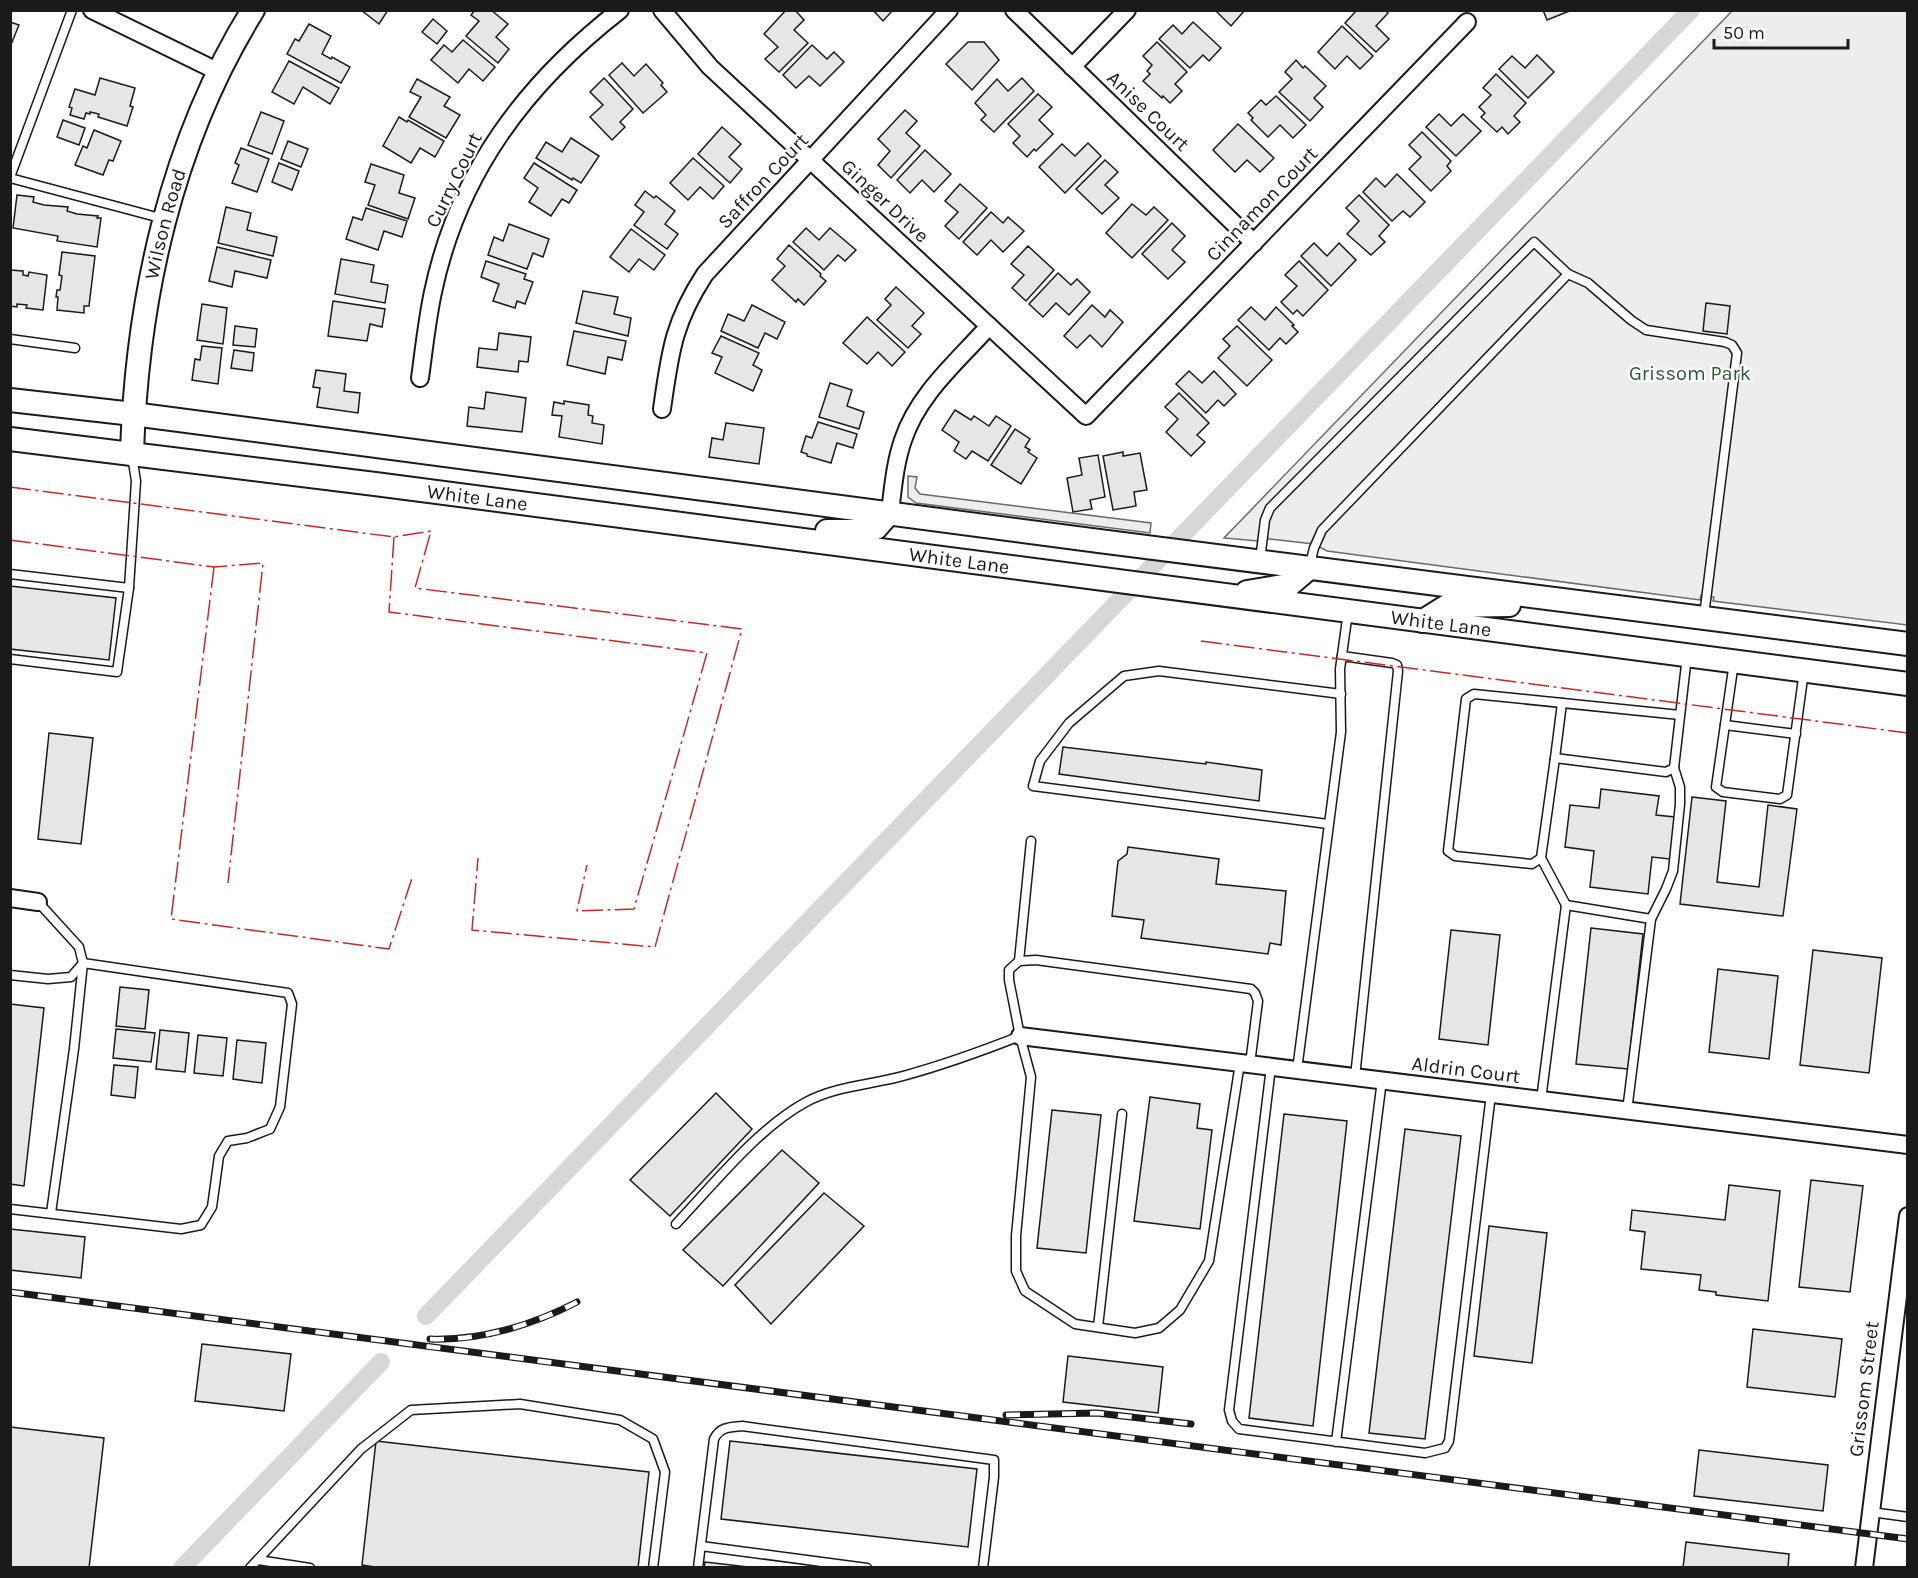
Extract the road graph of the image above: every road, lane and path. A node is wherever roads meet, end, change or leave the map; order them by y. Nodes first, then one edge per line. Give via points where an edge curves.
1 (72, 10) edge
2 (92, 10) edge
3 (253, 10) edge
4 (620, 10) edge
5 (662, 10) edge
6 (949, 10) edge
7 (1014, 10) edge
8 (1127, 10) edge
9 (1467, 22) dead end
10 (1072, 67) junction
11 (219, 72) junction
12 (810, 161) junction
13 (10, 178) edge
14 (165, 220) junction
15 (1254, 243) junction
16 (1568, 274) junction
17 (989, 327) junction
18 (10, 339) edge
19 (75, 348) dead end
20 (420, 378) dead end
21 (10, 400) edge
22 (662, 409) dead end
23 (133, 414) junction
24 (1086, 416) joint
25 (10, 439) edge
26 (132, 452) junction
27 (890, 512) junction
28 (727, 530) junction
29 (1260, 562) junction
30 (1309, 568) junction
31 (10, 574) edge
32 (129, 588) junction
33 (1217, 595) junction
34 (1598, 605) junction
35 (1348, 612) junction
36 (1704, 618) junction
37 (1423, 621) junction
38 (1908, 644) edge
39 (1687, 655) junction
40 (1342, 656) junction
41 (10, 659) edge
42 (1734, 662) junction
43 (1804, 671) junction
44 (1908, 684) edge
45 (1341, 694) junction
46 (1562, 703) junction
47 (1680, 715) junction
48 (1725, 725) junction
49 (1796, 734) junction
50 (1555, 758) junction
51 (1674, 768) junction
52 (1328, 824) junction
53 (1030, 840) dead end
54 (1541, 858) junction
55 (10, 898) edge
56 (38, 902) joint
57 (1566, 905) junction
58 (1651, 919) junction
59 (1019, 961) junction
60 (83, 963) junction
61 (10, 975) edge
62 (1020, 1036) junction
63 (1245, 1063) junction
64 (1271, 1067) junction
65 (1297, 1070) junction
66 (1355, 1077) junction
67 (1382, 1080) junction
68 (1491, 1094) junction
69 (1542, 1100) junction
70 (1627, 1111) junction
71 (1122, 1114) dead end
72 (1908, 1145) edge
73 (10, 1209) edge
74 (51, 1213) junction
75 (1908, 1216) edge
76 (676, 1224) dead end
77 (1098, 1327) junction
78 (1336, 1442) junction
79 (1870, 1512) junction
80 (1908, 1517) edge
81 (701, 1545) junction
82 (258, 1560) junction
83 (810, 1564) edge
84 (862, 1567) edge
85 (250, 1568) edge
86 (310, 1568) edge
87 (653, 1568) edge
88 (698, 1568) edge
89 (867, 1568) edge
90 (983, 1568) edge
91 (1864, 1568) edge

1 - 13 lane
2 - 11 street
3 - 11 main road, Wilson Road
4 - 20 street, Curry Court via 585,37 535,88 478,170 443,252
5 - 12 street, Ginger Drive via 710,67
6 - 12 street, Saffron Court
7 - 10 street, Anise Court
8 - 10 street
9 - 15 street, Cinnamon Court
10 - 15 street, Anise Court
11 - 14 main road, Wilson Road via 194,130
12 - 17 street, Ginger Drive
12 - 22 street, Saffron Court via 705,274 690,298 670,351
13 - 14 lane
14 - 23 main road, Wilson Road via 146,308
15 - 24 street, Cinnamon Court
16 - 29 lane via 1534,242 1270,508
16 - 30 lane via 1322,530
16 - 36 lane via 1588,283 1646,330 1725,342 1737,353
17 - 24 street, Ginger Drive
17 - 27 street via 915,413 903,439
18 - 19 lane
21 - 23 main road, White Lane
23 - 26 main road, Wilson Road
23 - 27 main road, White Lane
25 - 26 main road, White Lane
26 - 28 main road, White Lane
26 - 32 lane via 136,481
27 - 28 main road via 876,528 866,531
27 - 29 main road, White Lane
28 - 33 main road, White Lane
29 - 30 main road, White Lane
30 - 33 main road via 1289,585
30 - 34 main road, White Lane
31 - 32 lane
32 - 41 lane via 117,672
33 - 35 main road, White Lane
34 - 36 main road, White Lane
34 - 37 main road via 1447,606
35 - 37 main road, White Lane
35 - 40 lane
36 - 38 main road, White Lane
37 - 39 main road, White Lane
39 - 42 main road, White Lane
39 - 47 lane
40 - 45 lane
40 - 66 lane via 1392,663 1398,671
42 - 43 main road, White Lane
42 - 48 lane
43 - 44 main road, White Lane
43 - 49 lane
45 - 52 lane via 1341,732
45 - 52 lane via 1159,671 1124,676 1070,723 1040,760 1033,786
46 - 47 lane
46 - 50 lane
46 - 54 lane via 1474,694 1466,699 1448,851 1455,856 1532,864
47 - 51 lane
48 - 49 lane
48 - 49 lane via 1716,787 1723,792 1780,800 1787,795
50 - 51 lane via 1666,772
50 - 54 lane
51 - 58 lane via 1680,804 1672,871
52 - 65 lane
53 - 59 lane
54 - 57 lane
55 - 56 street
56 - 60 lane via 79,946
57 - 58 lane
57 - 69 lane
58 - 70 lane
59 - 62 lane via 1009,970 1009,980
59 - 63 lane via 1036,960 1251,989 1258,1001
60 - 61 lane via 72,977
60 - 74 lane
60 - 74 lane via 288,993 292,1004 280,1107 270,1129 228,1141 219,1156 212,1207 201,1225 181,1229
62 - 63 street, Aldrin Court
62 - 76 lane via 970,1056 901,1077 836,1089 805,1103 759,1137
62 - 77 lane via 1031,1077 1016,1271 1025,1291 1075,1324
63 - 64 street, Aldrin Court
63 - 77 lane via 1209,1261 1179,1310 1159,1328 1135,1333
64 - 65 street, Aldrin Court
64 - 78 lane via 1229,1410 1239,1429
65 - 66 street, Aldrin Court
66 - 67 street, Aldrin Court
67 - 68 street, Aldrin Court
67 - 78 lane
68 - 69 street, Aldrin Court
68 - 78 lane via 1449,1441 1445,1448 1425,1453
69 - 70 street, Aldrin Court
70 - 72 street, Aldrin Court
71 - 77 lane
73 - 74 lane
75 - 79 street, Grissom Street
79 - 80 lane
79 - 91 street, Grissom Street
81 - 83 lane
81 - 88 lane
81 - 90 lane via 714,1440 720,1430 742,1426 994,1460
82 - 85 lane
82 - 86 lane
82 - 87 lane via 361,1449 411,1410 520,1404 620,1420 653,1439 665,1472
83 - 84 lane
84 - 89 lane

